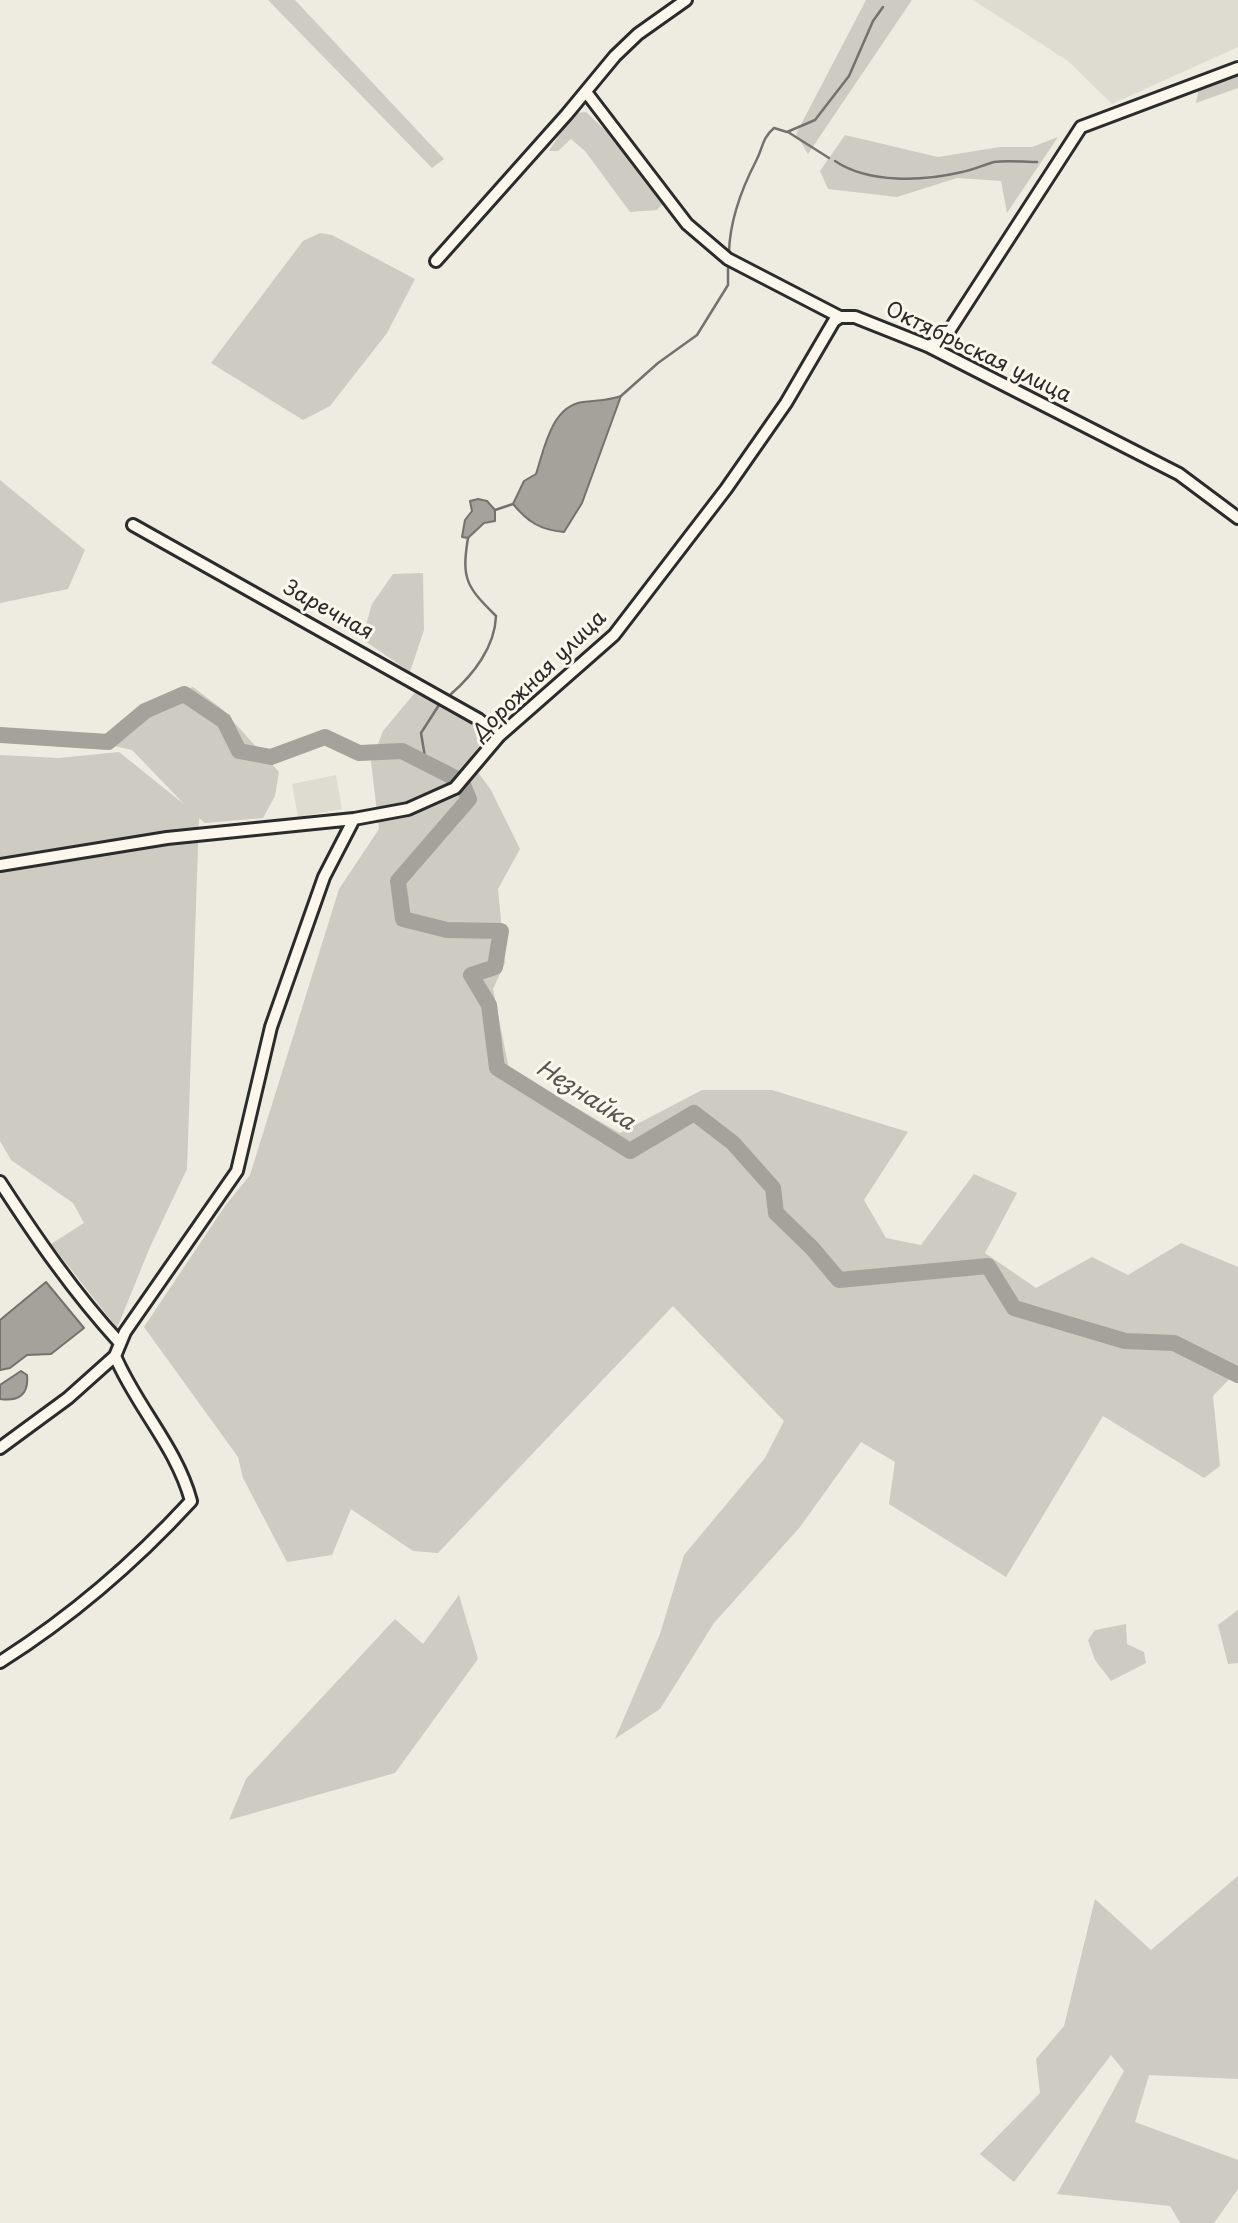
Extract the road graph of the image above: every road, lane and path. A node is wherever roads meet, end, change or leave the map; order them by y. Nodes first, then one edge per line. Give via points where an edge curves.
1 (686, 0) edge
2 (1238, 68) edge
3 (586, 92) junction
4 (436, 261) dead end
5 (841, 317) junction
6 (928, 346) junction
7 (1238, 518) edge
8 (133, 525) dead end
9 (499, 736) junction
10 (354, 819) junction
11 (0, 865) edge
12 (0, 1182) edge
13 (120, 1343) junction
14 (115, 1356) junction
15 (0, 1448) edge
16 (0, 1662) edge

1 - 3 street via 615,55
2 - 6 street via 1081,127 949,331
3 - 4 street
3 - 5 street, Октябрьская улица via 687,224 728,259
5 - 6 street, Октябрьская улица via 855,317
5 - 9 street, Дорожная улица via 834,321 786,403 726,489 614,635
6 - 7 street, Октябрьская улица via 1179,474
8 - 9 street, Заречная via 478,719
9 - 10 street, Дорожная улица via 456,788 408,809
10 - 11 street via 167,838
10 - 13 street via 324,877 271,1027 237,1171
12 - 13 street via 51,1261
13 - 14 street
14 - 15 street
14 - 16 street via 186,1479 191,1501 152,1544 55,1627

